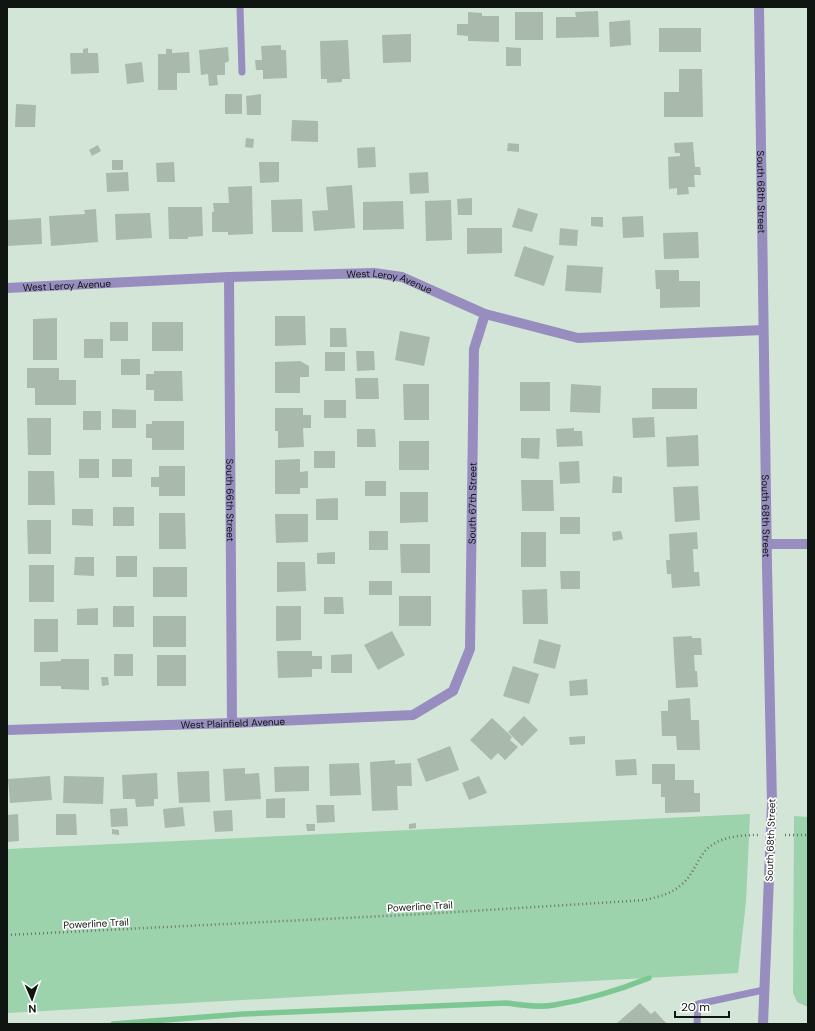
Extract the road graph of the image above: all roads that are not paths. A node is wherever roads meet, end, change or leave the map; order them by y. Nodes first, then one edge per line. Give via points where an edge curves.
1 (240, 7) edge
2 (759, 7) edge
3 (242, 72) dead end
4 (229, 278) junction
5 (7, 288) edge
6 (485, 314) junction
7 (763, 330) junction
8 (767, 544) junction
9 (808, 544) edge
10 (453, 691) joint
11 (232, 723) junction
12 (7, 730) edge
13 (764, 990) junction
14 (697, 1024) edge
15 (763, 1024) edge

1 - 3 lane
2 - 7 street, South 68th Street
4 - 5 street, West Leroy Avenue
4 - 6 street, West Leroy Avenue via 374,273 402,277
4 - 11 street, South 66th Street
6 - 7 street, West Leroy Avenue via 578,338
6 - 10 street, South 67th Street via 474,349 470,650
7 - 8 street, South 68th Street
8 - 9 street
8 - 13 street, South 68th Street via 772,804
10 - 11 street, West Plainfield Avenue via 413,715
11 - 12 street, West Plainfield Avenue
13 - 14 lane via 698,1004
13 - 15 street, South 68th Street

